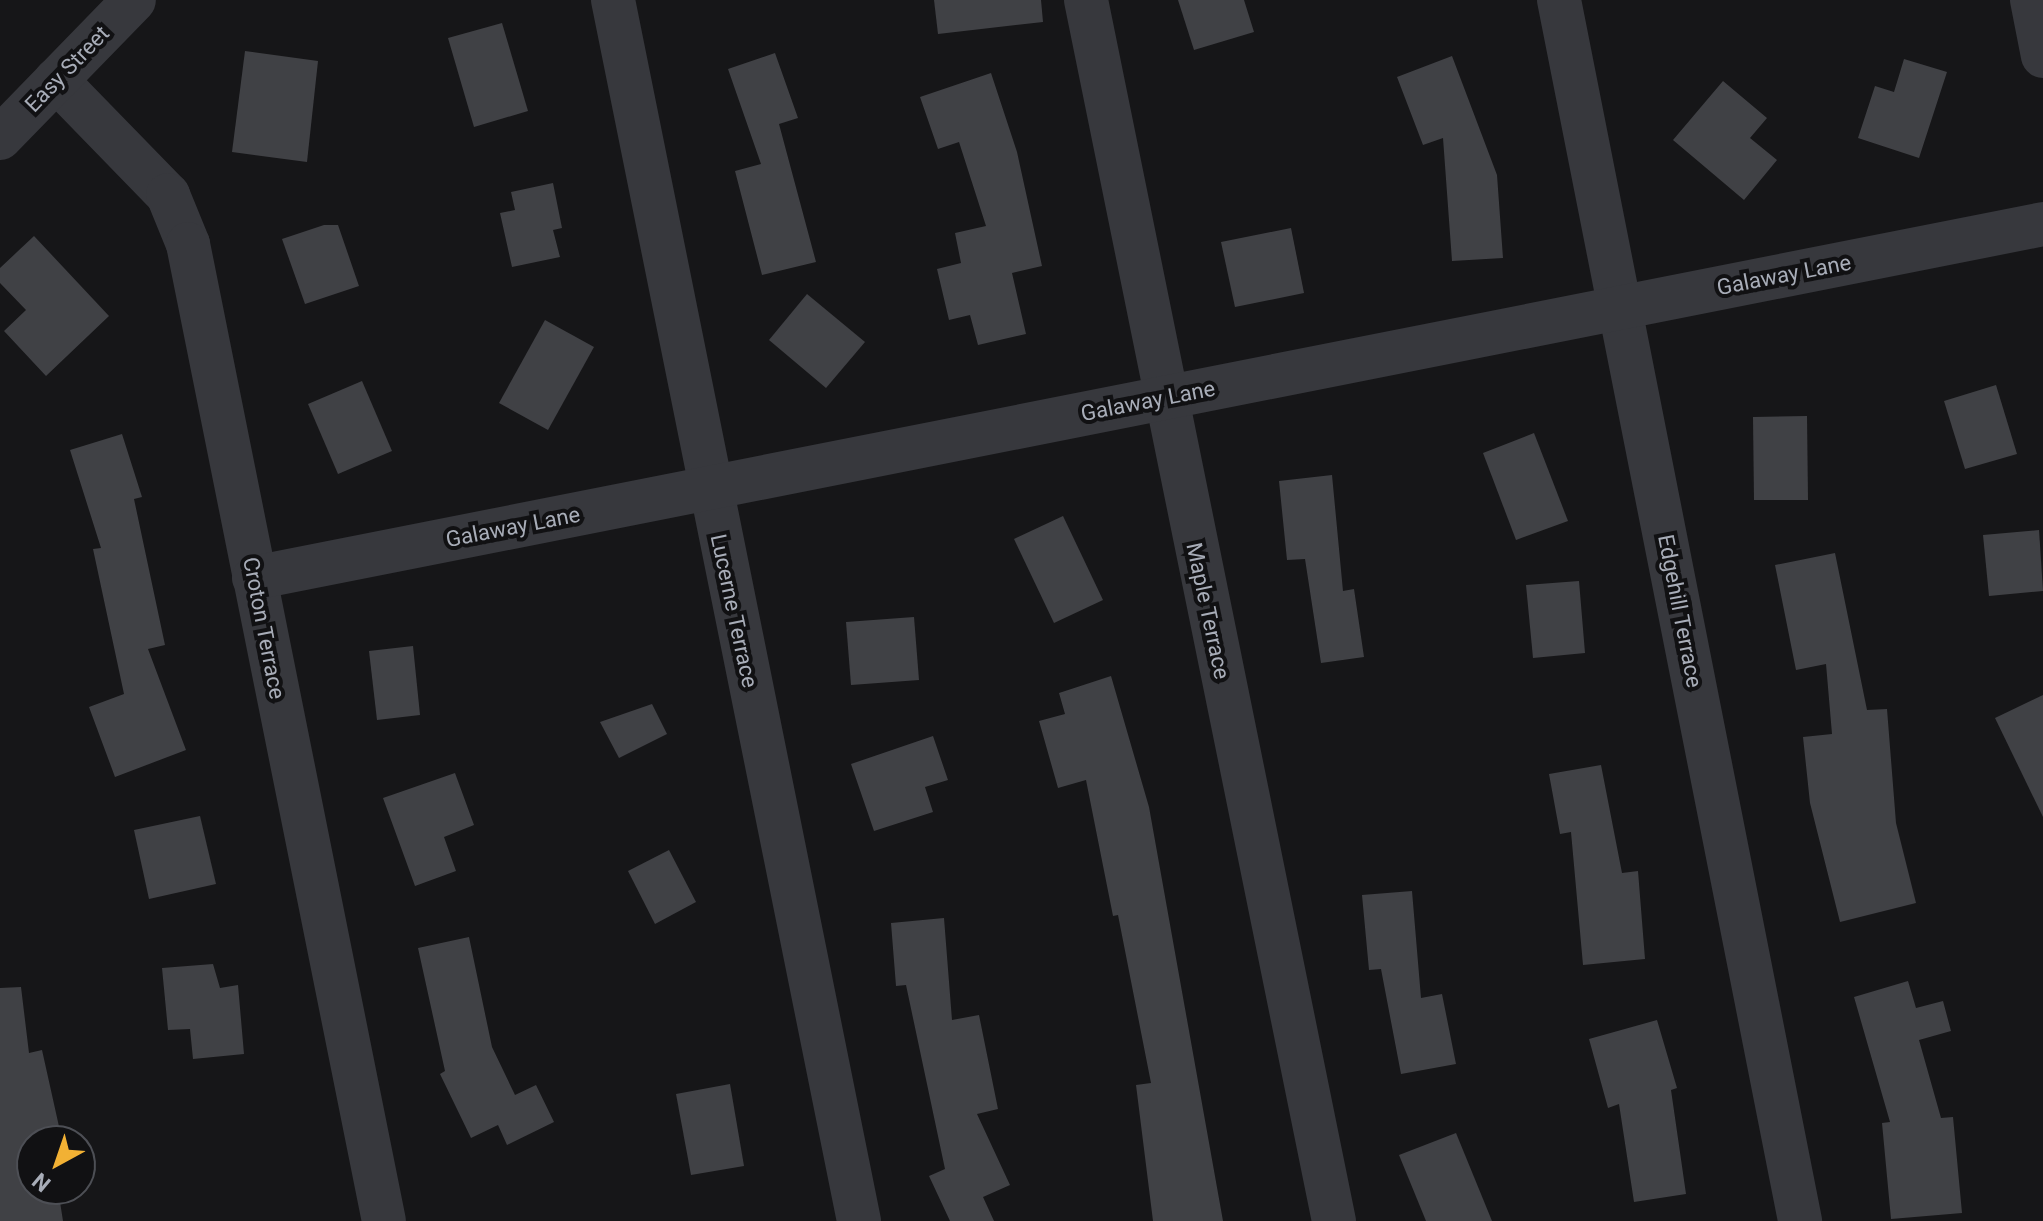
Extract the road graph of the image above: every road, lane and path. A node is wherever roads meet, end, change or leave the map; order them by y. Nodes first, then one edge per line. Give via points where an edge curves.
1 (134, 0) edge
2 (613, 0) edge
3 (1086, 0) edge
4 (1559, 0) edge
5 (2032, 0) edge
6 (2043, 56) edge
7 (56, 80) junction
8 (0, 138) edge
9 (2043, 224) edge
10 (1620, 308) junction
11 (1165, 398) junction
12 (709, 488) junction
13 (254, 578) junction
14 (384, 1221) edge
15 (859, 1221) edge
16 (1334, 1221) edge
17 (1800, 1221) edge

1 - 7 street, Easy Street
2 - 12 street, Lucerne Terrace
3 - 11 street, Maple Terrace
4 - 10 street, Edgehill Terrace
5 - 6 street
7 - 8 street, Easy Street
7 - 13 street, Croton Terrace via 168,195 188,244
9 - 10 street, Galaway Lane
10 - 11 street, Galaway Lane
10 - 17 street, Edgehill Terrace
11 - 12 street, Galaway Lane
11 - 16 street, Maple Terrace
12 - 13 street, Galaway Lane
12 - 15 street, Lucerne Terrace
13 - 14 street, Croton Terrace

